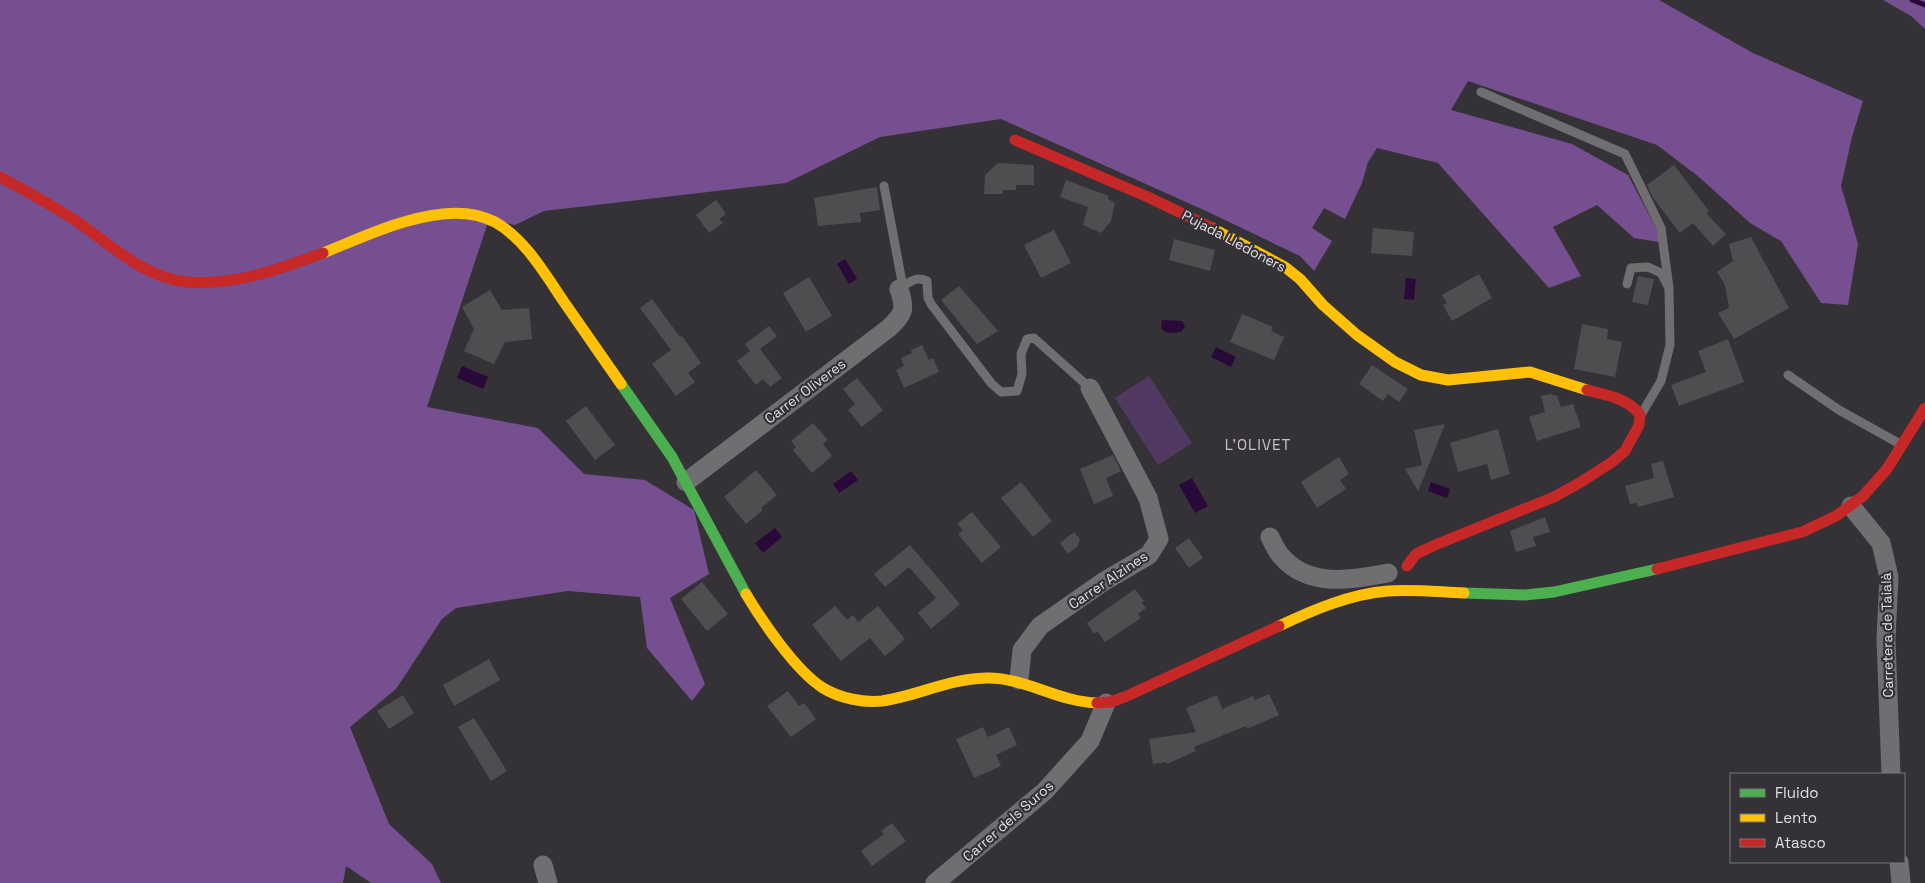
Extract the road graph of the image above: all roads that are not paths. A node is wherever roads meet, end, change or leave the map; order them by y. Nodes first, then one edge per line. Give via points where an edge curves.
1 (1481, 92) dead end
2 (1015, 140) dead end
3 (0, 177) edge
4 (884, 186) dead end
5 (1627, 284) dead end
6 (1669, 288) junction
7 (899, 289) junction
8 (1788, 375) dead end
9 (1090, 388) joint
10 (1925, 408) edge
11 (1640, 415) junction
12 (1902, 445) junction
13 (686, 482) junction
14 (1851, 506) junction
15 (1270, 537) dead end
16 (1406, 566) junction
17 (1388, 582) junction
18 (1423, 591) junction
19 (1019, 680) junction
20 (1106, 703) junction
21 (1891, 773) edge
22 (1899, 863) edge
23 (935, 883) edge
24 (1901, 883) edge

1 - 6 lane via 1625,154 1661,228
2 - 11 street, Pujada Lledoners via 1200,222 1276,262 1292,272 1342,324 1367,343 1422,375 1464,379 1530,372 1624,401 1634,406
3 - 13 street via 47,203 134,263 150,272 184,282 218,282 267,272 435,215 457,213 488,219 522,244 542,270
4 - 7 lane via 902,282
5 - 6 lane via 1631,268 1648,267 1661,273
6 - 11 lane via 1670,345 1661,382
7 - 9 lane via 915,279 927,281 931,304 1000,392 1017,391 1022,374 1021,354 1027,339 1034,338
7 - 13 street, Carrer Oliveres via 903,311 889,328
8 - 12 lane via 1839,410
9 - 19 street, Carrer Alzines via 1148,498 1160,539 1149,555 1040,626 1022,650
10 - 12 street
11 - 16 street via 1624,451 1612,462 1554,497 1416,554
12 - 14 street via 1874,485
13 - 19 street via 753,606 788,654 823,688 840,696 869,702 978,678
14 - 18 street via 1824,522 1787,537 1571,589 1525,595
14 - 21 street, Carretera de Taialà via 1880,543 1889,577 1886,639
15 - 17 street via 1281,557 1310,576 1332,581
16 - 17 street via 1396,566
16 - 18 street via 1421,578
17 - 18 street
17 - 20 street via 1324,605 1139,692
19 - 20 street via 1089,703
20 - 23 street, Carrer dels Suros via 1090,740 1046,791
22 - 24 street

